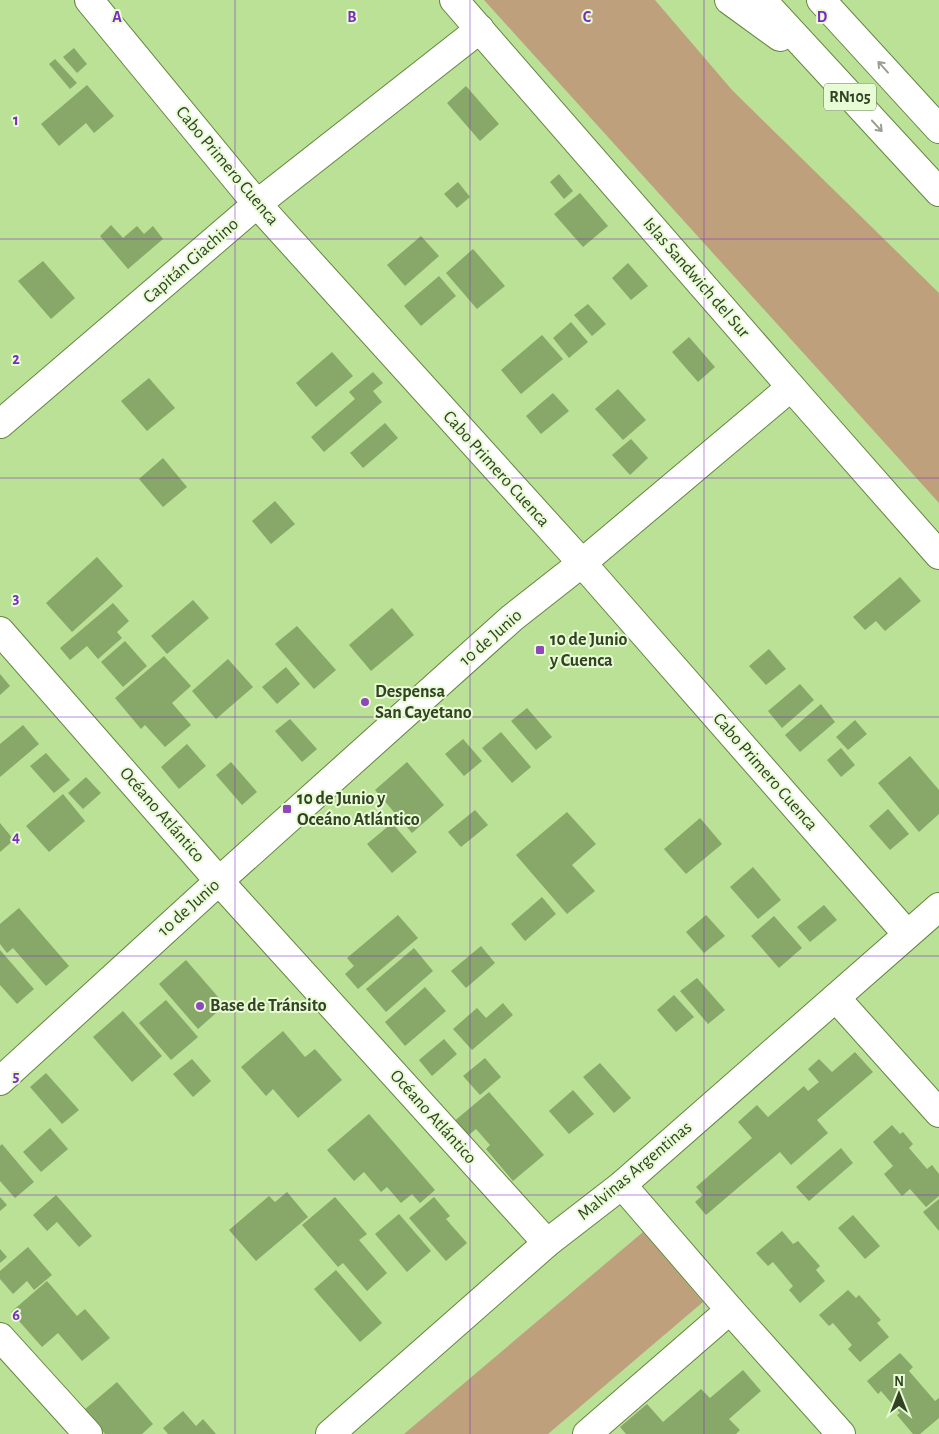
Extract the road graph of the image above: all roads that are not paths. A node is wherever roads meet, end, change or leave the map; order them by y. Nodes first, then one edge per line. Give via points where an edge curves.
1 (89, 0) edge
2 (454, 0) edge
3 (729, 0) edge
4 (762, 0) edge
5 (821, 0) edge
6 (480, 30) junction
7 (824, 69) junction
8 (939, 129) edge
9 (939, 192) edge
10 (257, 204) junction
11 (791, 387) junction
12 (0, 424) edge
13 (939, 555) edge
14 (582, 563) junction
15 (0, 631) edge
16 (219, 881) junction
17 (939, 907) edge
18 (907, 934) junction
19 (836, 998) junction
20 (0, 1081) edge
21 (939, 1113) edge
22 (622, 1185) junction
23 (547, 1243) junction
24 (730, 1310) junction
25 (0, 1337) edge
26 (88, 1434) edge
27 (330, 1434) edge
28 (586, 1434) edge
29 (841, 1434) edge

1 - 10 main road, Cabo Primero Cuenca
2 - 6 main road, Islas Sandwich del Sur
3 - 7 main road
4 - 7 main road, RN105
8 -> 5 main road, RN105
6 - 10 main road, Capitán Giachino
6 - 11 main road, Islas Sandwich del Sur
7 -> 9 main road, RN105
10 - 12 main road, Capitán Giachino
10 - 14 main road, Cabo Primero Cuenca
11 - 13 main road, Islas Sandwich del Sur
11 - 14 main road, 10 de Junio
14 - 16 main road, 10 de Junio via 512,618
14 - 18 main road, Cabo Primero Cuenca
15 - 16 main road, Océano Atlántico
16 - 20 main road, 10 de Junio
16 - 23 main road, Océano Atlántico
17 - 18 main road, Malvinas Argentinas
18 - 19 main road, Malvinas Argentinas
19 - 21 main road
19 - 22 main road, Malvinas Argentinas
22 - 23 main road, Malvinas Argentinas
22 - 24 main road
23 - 27 main road, Malvinas Argentinas
24 - 28 main road
24 - 29 main road
25 - 26 main road

